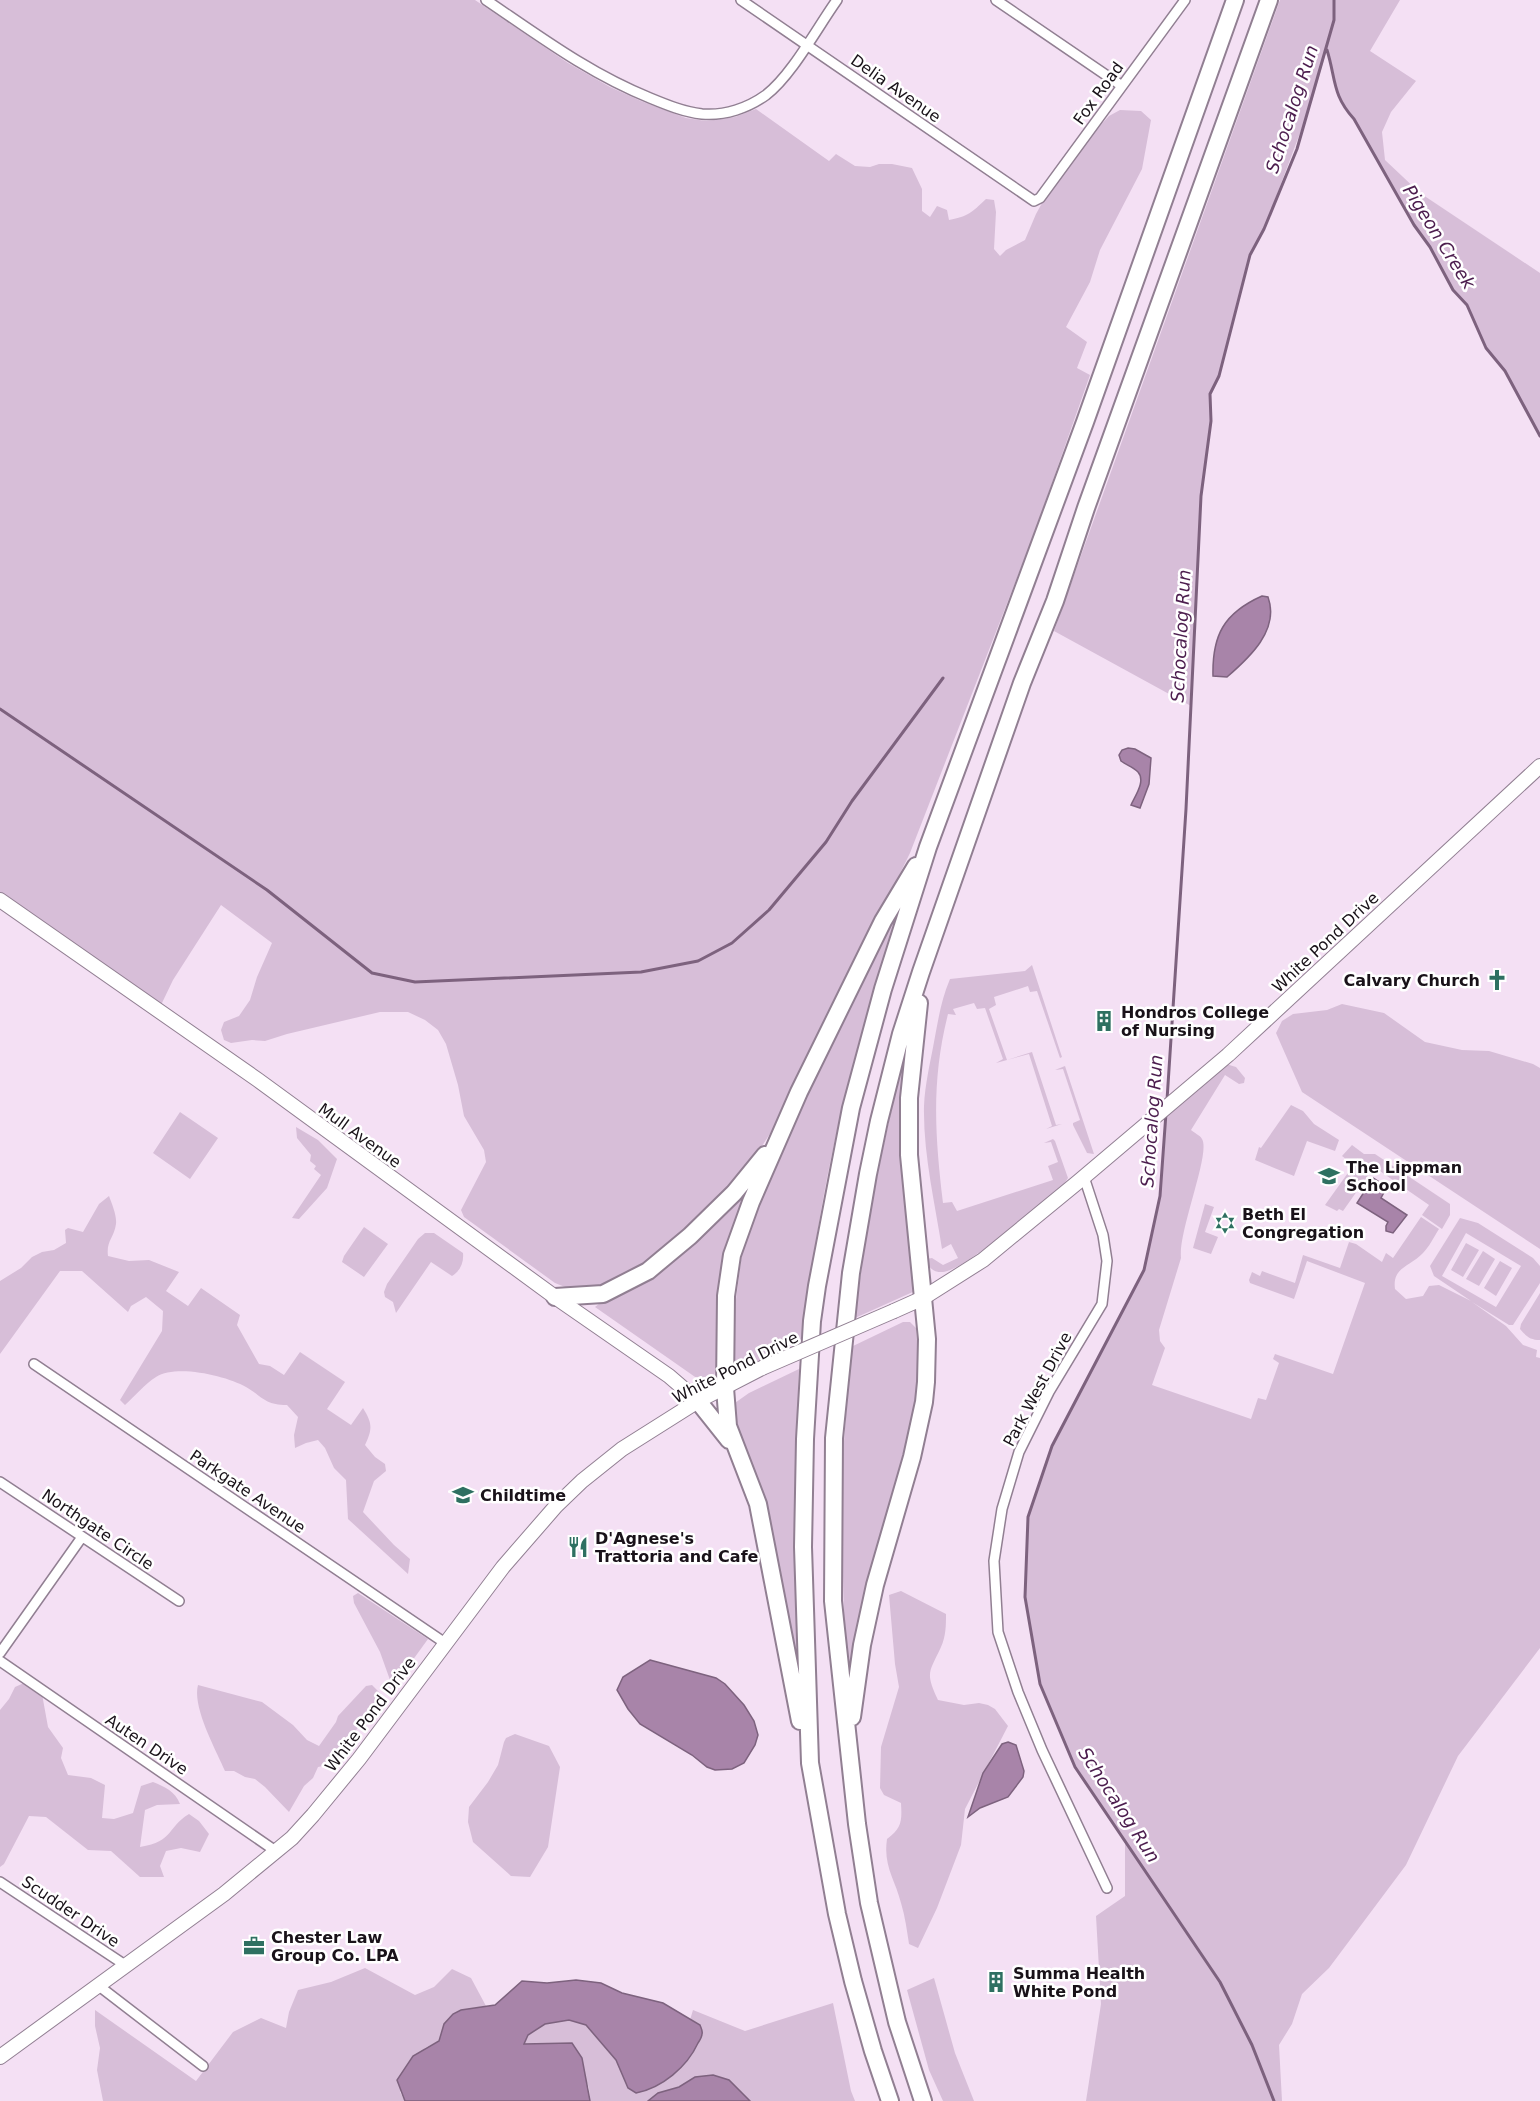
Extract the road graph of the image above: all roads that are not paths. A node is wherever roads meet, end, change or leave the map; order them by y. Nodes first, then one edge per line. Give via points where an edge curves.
1 (486, 0) edge
2 (741, 0) edge
3 (837, 0) edge
4 (996, 0) edge
5 (1185, 0) edge
6 (1235, 0) edge
7 (1269, 0) edge
8 (806, 45) junction
9 (1122, 86) junction
10 (1034, 201) joint
11 (1540, 766) edge
12 (928, 848) junction
13 (0, 900) edge
14 (921, 972) junction
15 (777, 1141) junction
16 (1084, 1177) junction
17 (555, 1297) junction
18 (923, 1298) junction
19 (34, 1364) dead end
20 (725, 1388) junction
21 (698, 1401) junction
22 (738, 1454) junction
23 (0, 1482) edge
24 (82, 1537) junction
25 (179, 1601) dead end
26 (445, 1643) junction
27 (0, 1653) edge
28 (0, 1661) edge
29 (848, 1742) junction
30 (810, 1763) junction
31 (277, 1852) junction
32 (0, 1882) edge
33 (1107, 1888) dead end
34 (125, 1965) junction
35 (99, 1986) junction
36 (0, 2057) edge
37 (203, 2066) dead end
38 (890, 2101) edge
39 (923, 2101) edge

1 - 8 street via 587,68 636,92 700,114 736,110 764,97
2 - 8 street, Delia Avenue
3 - 8 street
4 - 9 street
5 - 9 street, Fox Road
6 - 12 highway
7 - 14 highway
8 - 10 street, Delia Avenue
9 - 10 street, Fox Road
11 - 16 street, White Pond Drive via 1228,1055
12 - 15 highway via 883,921
12 - 30 highway via 850,1108 812,1321 802,1547
13 - 17 street, Mull Avenue via 258,1080
14 - 18 highway via 908,1119
14 - 29 highway via 870,1163 845,1316 834,1438 832,1540 833,1601
15 - 17 highway via 734,1193 648,1271 603,1294
15 - 20 highway via 732,1256 726,1296
16 - 18 street, White Pond Drive via 990,1255
16 - 33 street, Park West Drive via 1103,1235 1107,1261 1102,1304 1049,1392 1019,1452 1002,1509 994,1561 998,1632 1018,1692
17 - 21 street, Mull Avenue via 669,1376
18 - 20 street, White Pond Drive, bridge
18 - 29 highway via 927,1359 924,1402 875,1585
19 - 26 street, Parkgate Avenue
20 - 21 street, White Pond Drive
20 - 22 highway via 728,1426
21 - 22 highway
21 - 26 street, White Pond Drive via 622,1449 560,1502 503,1567
22 - 30 highway via 758,1504
23 - 24 street, Northgate Circle
24 - 25 street, Northgate Circle
24 - 27 street
26 - 31 street, White Pond Drive via 318,1809
28 - 31 street, Auten Drive
29 - 39 highway via 869,1903 897,2022
30 - 38 highway via 850,1970
31 - 34 street, White Pond Drive
32 - 34 street, Scudder Drive
34 - 35 street, White Pond Drive
35 - 36 street, White Pond Drive
35 - 37 street

